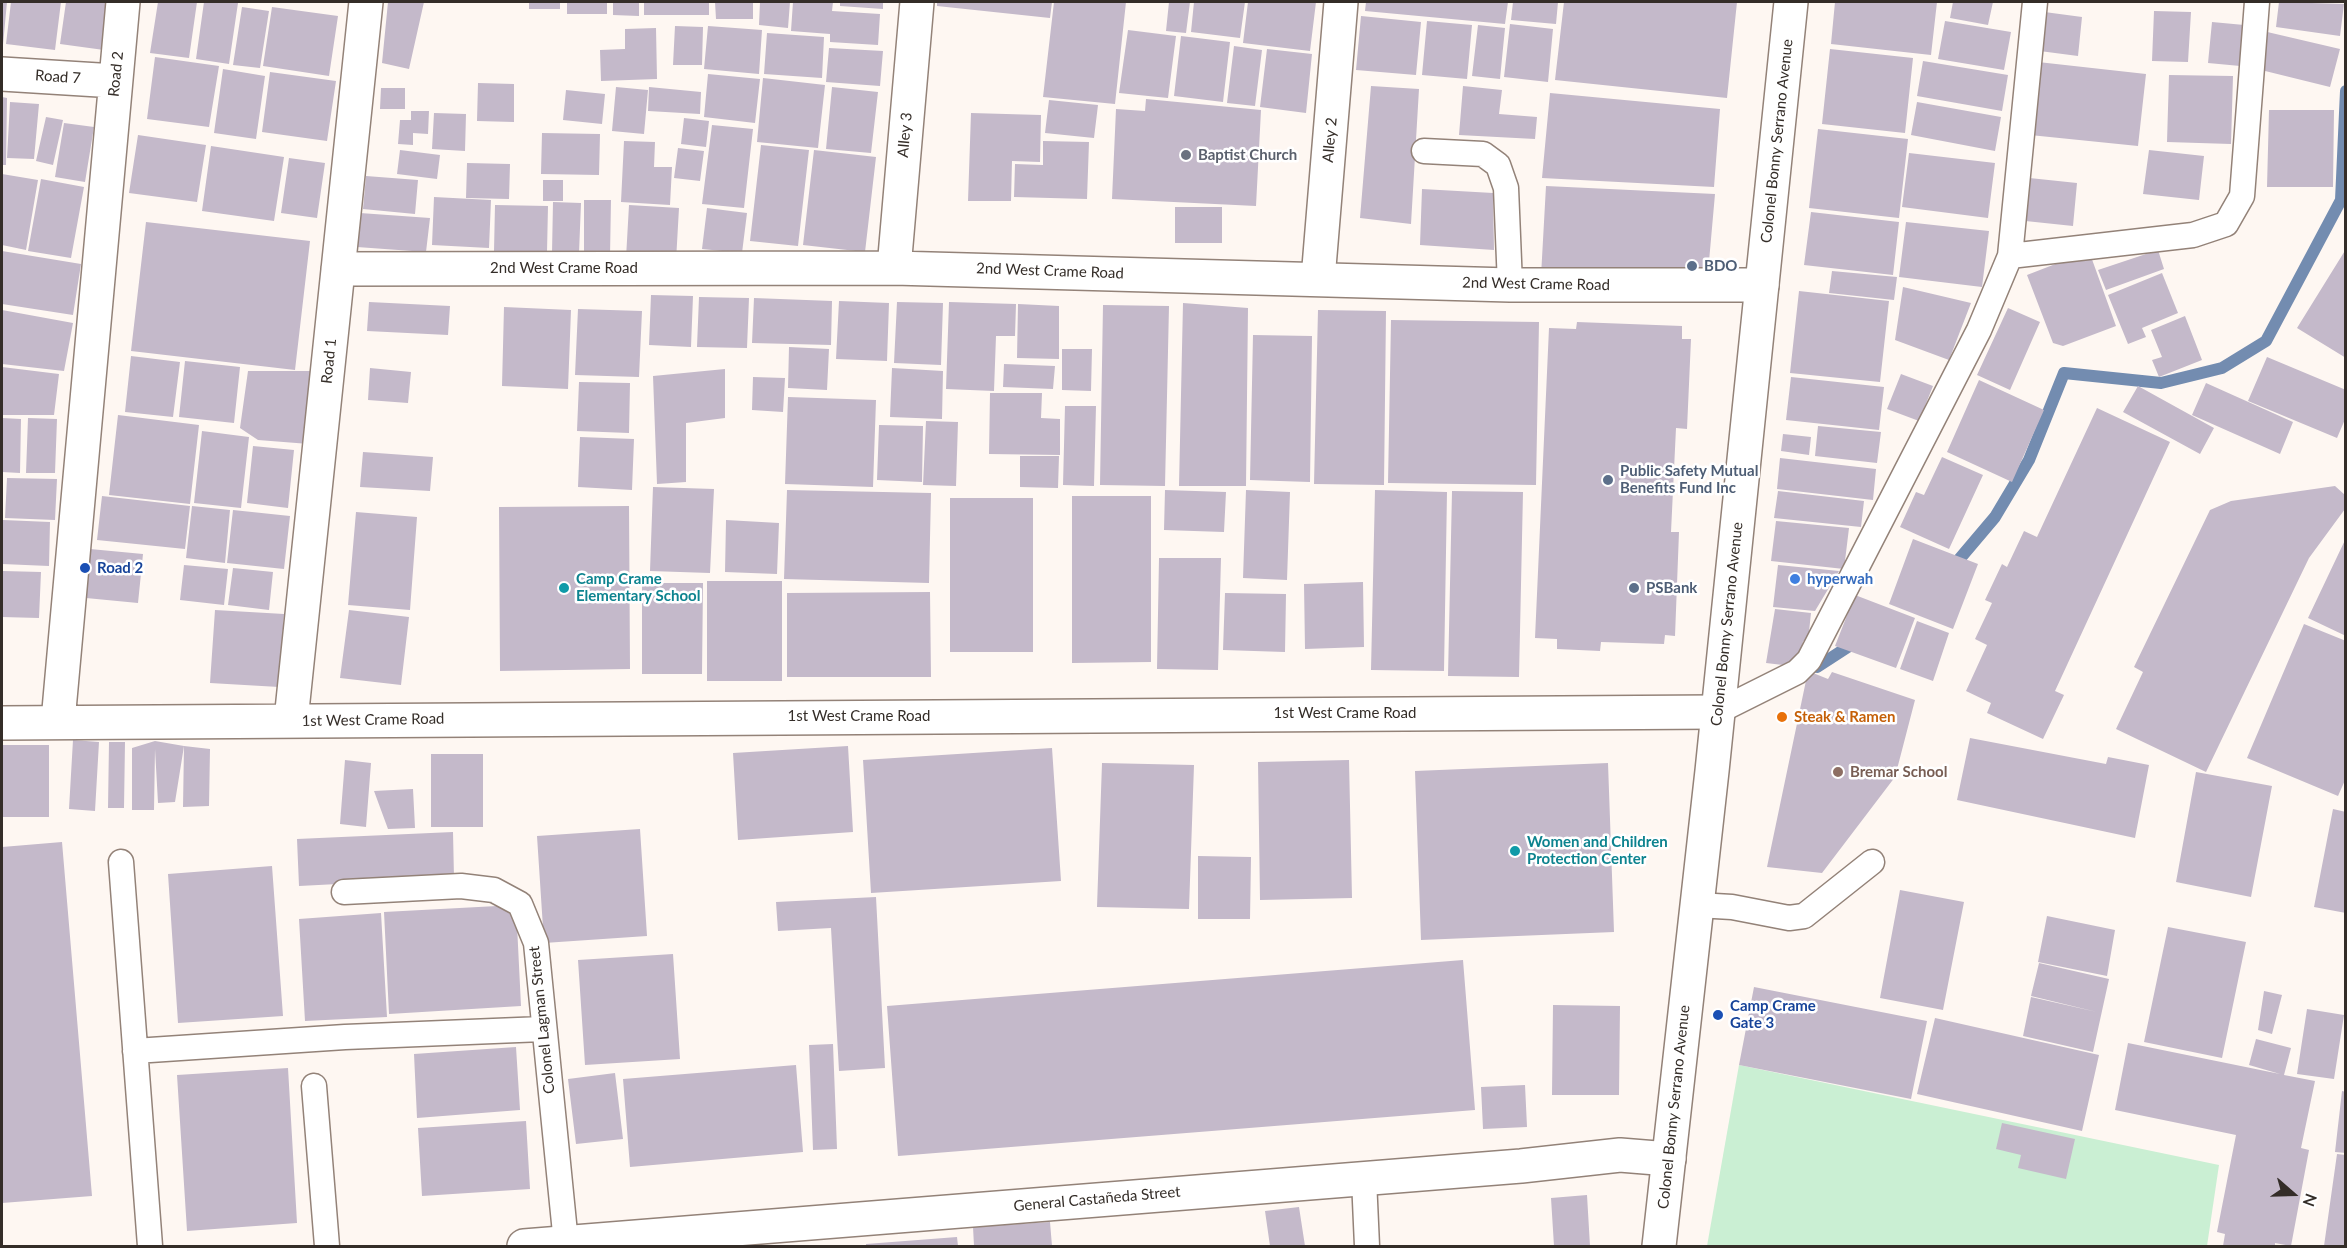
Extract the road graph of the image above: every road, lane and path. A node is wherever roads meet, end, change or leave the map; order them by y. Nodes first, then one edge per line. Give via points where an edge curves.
1 (123, 2) edge
2 (366, 2) edge
3 (917, 2) edge
4 (1341, 2) edge
5 (1791, 2) edge
6 (2035, 2) edge
7 (2258, 2) edge
8 (2, 74) edge
9 (115, 81) junction
10 (1424, 151) dead end
11 (2010, 256) junction
12 (894, 268) junction
13 (338, 269) junction
14 (1318, 279) junction
15 (1510, 285) junction
16 (1762, 285) junction
17 (1717, 712) junction
18 (291, 720) junction
19 (58, 721) junction
20 (2, 723) edge
21 (121, 862) dead end
22 (1872, 862) dead end
23 (344, 892) dead end
24 (1697, 904) junction
25 (543, 1029) junction
26 (135, 1051) junction
27 (314, 1086) dead end
28 (1669, 1159) junction
29 (1364, 1179) junction
30 (567, 1245) edge
31 (150, 1246) edge
32 (327, 1246) edge
33 (524, 1246) edge
34 (1367, 1246) edge
35 (1659, 1246) edge

1 - 9 street, Road 2
2 - 13 street, Road 1
3 - 12 street, Alley 3
4 - 14 street, Alley 2
5 - 16 street, Colonel Bonny Serrano Avenue
6 - 11 lane
7 - 11 lane via 2242,196 2226,224 2193,236
8 - 9 street, Road 7
9 - 19 street, Road 2
10 - 15 lane via 1483,154 1498,165 1506,188
11 - 17 lane via 1979,330 1809,660 1797,672
12 - 13 street, 2nd West Crame Road
12 - 14 street, 2nd West Crame Road
13 - 18 street, Road 1
14 - 15 street, 2nd West Crame Road
15 - 16 street, 2nd West Crame Road
16 - 17 street, Colonel Bonny Serrano Avenue
17 - 18 street, 1st West Crame Road
17 - 24 street, Colonel Bonny Serrano Avenue
18 - 19 street, 1st West Crame Road
19 - 20 street, 1st West Crame Road
21 - 26 lane
22 - 24 lane via 1804,916 1789,918
23 - 25 lane, Colonel Lagman Street via 461,885 494,890 520,904 536,944
24 - 28 street, Colonel Bonny Serrano Avenue
25 - 26 lane
25 - 30 lane, Colonel Lagman Street
26 - 31 lane
27 - 32 lane
28 - 29 street, General Castañeda Street via 1620,1155
28 - 35 street, Colonel Bonny Serrano Avenue
29 - 30 street, General Castañeda Street
29 - 34 lane
30 - 33 street, General Castañeda Street

